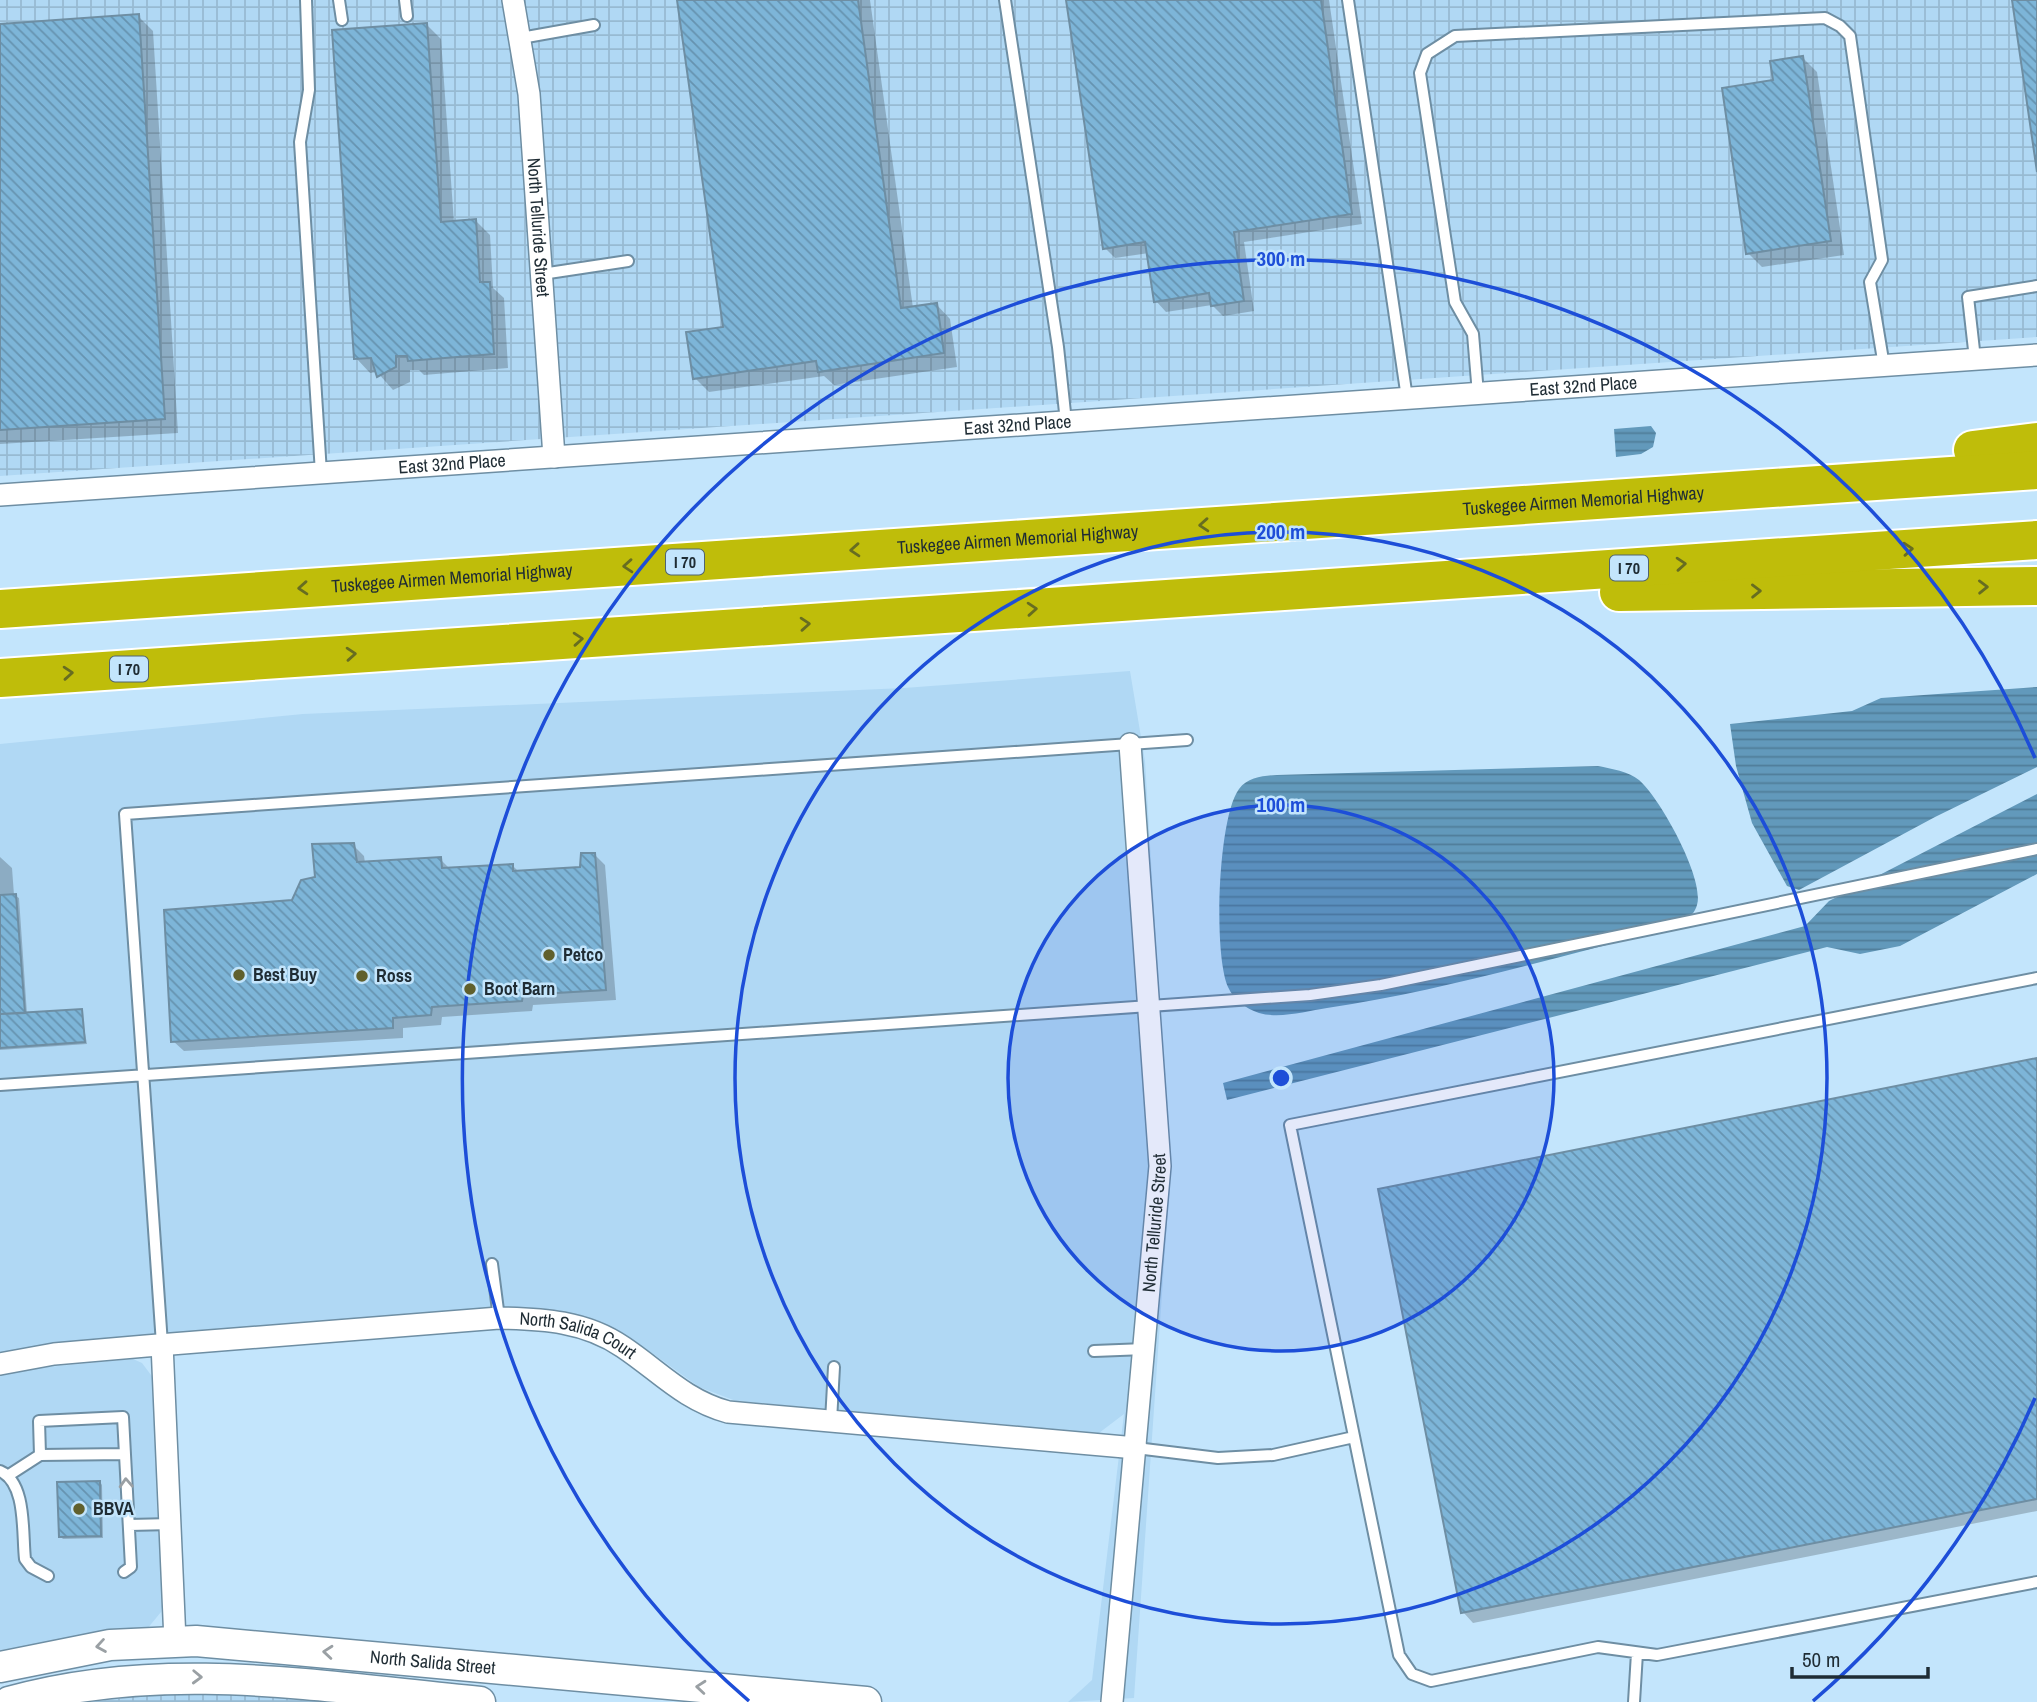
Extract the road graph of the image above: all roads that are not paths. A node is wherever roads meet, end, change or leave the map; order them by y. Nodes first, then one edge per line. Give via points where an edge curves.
1 (306, 0) edge
2 (339, 0) edge
3 (405, 0) edge
4 (513, 0) edge
5 (1005, 0) edge
6 (1349, 0) edge
7 (407, 16) dead end
8 (342, 20) dead end
9 (594, 25) dead end
10 (521, 38) junction
11 (628, 261) dead end
12 (542, 274) junction
13 (2037, 286) edge
14 (2037, 355) edge
15 (1975, 359) junction
16 (1884, 366) junction
17 (1478, 394) junction
18 (1407, 398) junction
19 (1066, 422) junction
20 (2037, 442) edge
21 (554, 457) junction
22 (2037, 470) edge
23 (321, 473) junction
24 (0, 495) edge
25 (1370, 513) junction
26 (2037, 540) edge
27 (2037, 586) edge
28 (1222, 596) junction
29 (0, 609) edge
30 (0, 678) edge
31 (1187, 740) dead end
32 (1130, 744) junction
33 (2037, 849) edge
34 (2037, 978) edge
35 (1149, 1008) junction
36 (144, 1077) junction
37 (0, 1085) edge
38 (492, 1264) dead end
39 (499, 1318) junction
40 (162, 1345) junction
41 (1144, 1349) junction
42 (1094, 1351) dead end
43 (0, 1364) edge
44 (834, 1367) dead end
45 (831, 1421) junction
46 (1354, 1437) junction
47 (1136, 1448) junction
48 (125, 1454) junction
49 (40, 1455) junction
50 (5, 1473) edge
51 (172, 1524) junction
52 (129, 1525) junction
53 (124, 1572) dead end
54 (48, 1576) dead end
55 (2037, 1582) edge
56 (175, 1641) junction
57 (1637, 1653) junction
58 (0, 1667) edge
59 (9, 1702) edge
60 (480, 1702) edge
61 (866, 1702) edge
62 (1112, 1702) edge
63 (1634, 1702) edge

1 - 23 lane via 309,90 300,142
2 - 8 lane
3 - 7 lane
4 - 10 street, North Telluride Street
5 - 19 lane
6 - 18 lane
9 - 10 lane
10 - 12 street, North Telluride Street
11 - 12 lane
12 - 21 street, North Telluride Street
13 - 15 lane via 1968,297
14 - 15 street, East 32nd Place
15 - 16 street, East 32nd Place
16 - 17 street, East 32nd Place
16 - 17 lane via 1870,282 1882,260 1850,36 1840,26 1825,18 1455,36 1427,54 1420,73 1455,302 1473,334
17 - 18 street, East 32nd Place
18 - 19 street, East 32nd Place
19 - 21 street, East 32nd Place
20 - 25 highway
21 - 23 street, East 32nd Place
22 - 25 highway, Tuskegee Airmen Memorial Highway / I 70
23 - 24 street, East 32nd Place
25 -> 29 highway, Tuskegee Airmen Memorial Highway / I 70
28 -> 26 highway, I 70
28 -> 27 highway
30 -> 28 highway, I 70
31 - 32 lane
32 - 35 street, North Telluride Street
32 - 36 lane via 125,814
33 - 35 lane via 1381,985
34 - 46 lane via 1290,1125
35 - 36 lane
35 - 41 street, North Telluride Street via 1160,1166
36 - 37 lane
36 - 40 lane
38 - 39 lane
39 - 40 street, North Salida Court
39 - 45 street, North Salida Court via 586,1327 623,1346 669,1384 707,1406
40 - 43 street, North Salida Court via 54,1354
40 - 51 street
41 - 42 lane
41 - 47 street, North Telluride Street
44 - 45 lane
45 - 47 street, North Salida Court
46 - 47 lane via 1273,1455 1218,1458
46 - 57 lane via 1399,1655 1412,1674 1431,1681 1598,1647
47 - 62 street, North Telluride Street
48 - 49 lane
48 - 49 lane via 122,1417 39,1421
52 -> 48 lane
49 - 50 lane
50 - 54 lane via 18,1489 24,1559
51 - 52 lane
51 - 56 street
52 - 53 lane via 131,1567
55 - 57 lane via 1657,1655
56 -> 58 street, North Salida Street via 110,1645
61 -> 56 street, North Salida Street
57 - 63 lane
59 -> 60 street, North Salida Street via 115,1680 196,1677

